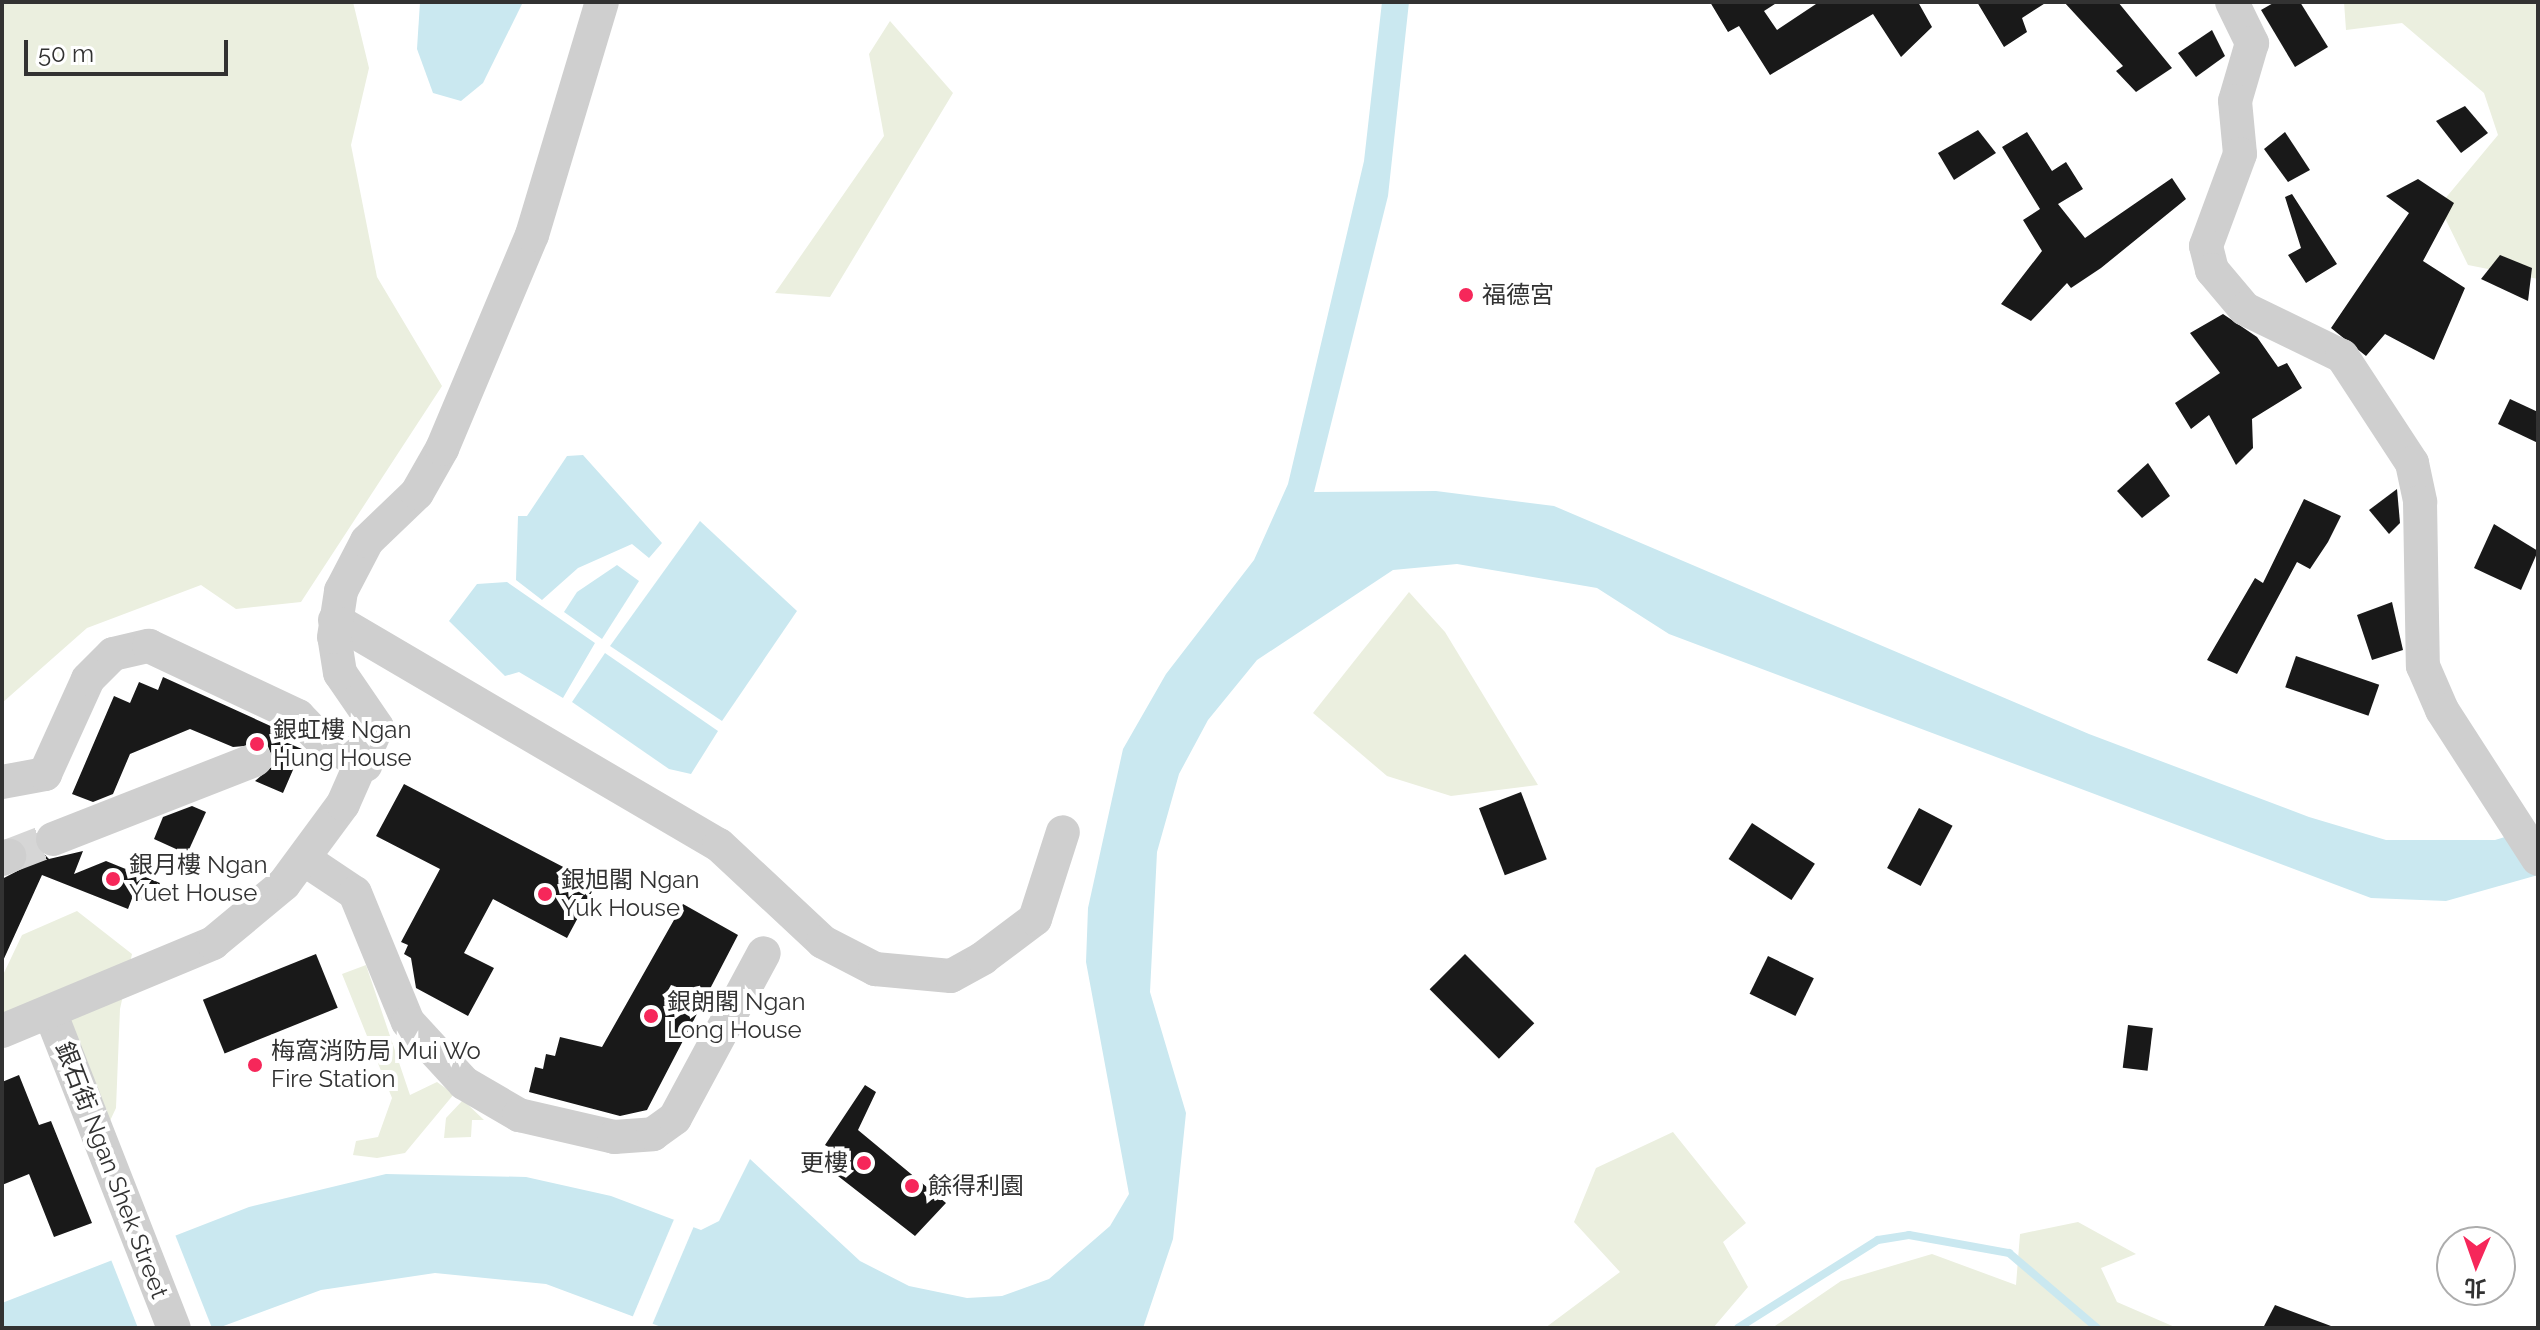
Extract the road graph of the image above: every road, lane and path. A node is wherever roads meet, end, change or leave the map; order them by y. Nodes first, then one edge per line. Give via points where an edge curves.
1 (602, 2) edge
2 (2232, 2) edge
3 (335, 620) junction
4 (255, 760) dead end
5 (365, 765) junction
6 (2, 782) edge
7 (1063, 832) dead end
8 (53, 839) tunnel mouth
9 (304, 859) junction
10 (2538, 859) edge
11 (764, 953) dead end
12 (50, 1012) junction
13 (2, 1031) edge
14 (174, 1328) edge

1 - 3 street via 532,235 442,449 417,493 356,557
2 - 10 street via 2252,43 2235,101 2240,154 2206,246 2212,270 2245,309 2342,356 2412,463 2420,502 2423,666
3 - 5 street via 343,683 377,727
3 - 7 street via 707,837 823,942 875,969 951,976 983,958 1035,919
4 - 8 street
5 - 6 street via 321,740 298,716 149,646 113,654 88,679 45,774
5 - 9 street
9 - 11 street via 332,872 364,906 396,999 440,1062 519,1115 614,1137 653,1134 675,1118
9 - 12 street via 213,943
12 - 13 street
12 - 14 street, 銀石街 Ngan Shek Street

